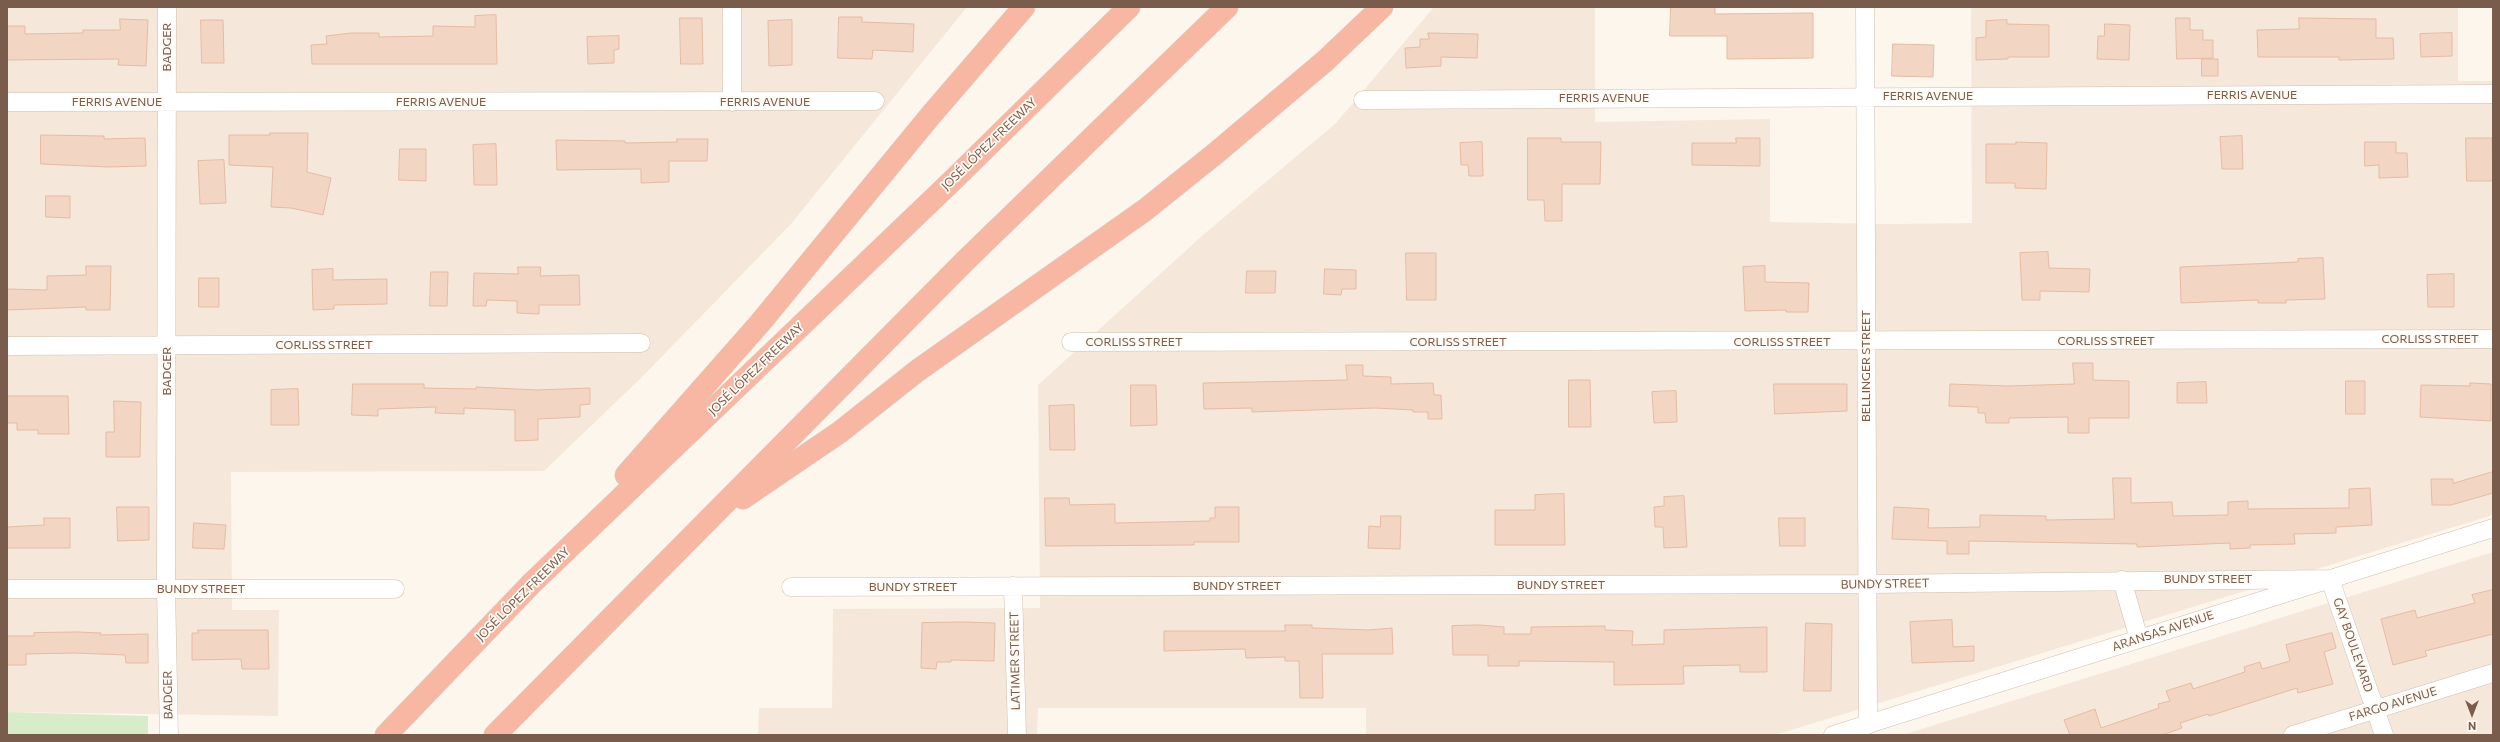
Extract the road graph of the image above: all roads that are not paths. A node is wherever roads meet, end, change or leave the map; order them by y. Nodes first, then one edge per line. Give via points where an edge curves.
1 (167, 7) edge
2 (732, 7) edge
3 (1129, 7) edge
4 (1227, 7) edge
5 (1382, 7) edge
6 (1865, 7) edge
7 (1018, 11) edge
8 (2493, 94) edge
9 (1865, 96) junction
10 (1363, 100) dead end
11 (875, 101) dead end
12 (7, 102) edge
13 (167, 102) junction
14 (732, 102) junction
15 (2493, 339) edge
16 (1071, 342) dead end
17 (1866, 342) junction
18 (641, 343) dead end
19 (7, 346) edge
20 (167, 346) junction
21 (699, 528) junction
22 (2493, 528) edge
23 (2330, 578) junction
24 (2122, 580) junction
25 (531, 584) junction
26 (1867, 584) junction
27 (1013, 586) junction
28 (791, 587) dead end
29 (7, 589) edge
30 (166, 589) junction
31 (395, 589) dead end
32 (2139, 639) junction
33 (2493, 672) edge
34 (2375, 709) junction
35 (1868, 724) junction
36 (169, 735) edge
37 (386, 735) edge
38 (496, 735) edge
39 (1017, 735) edge
40 (1833, 735) edge
41 (2293, 735) edge
42 (2384, 735) edge

1 - 13 street, BADGER
2 - 14 street
3 - 25 highway, JOSÉ LÓPEZ FREEWAY via 951,182
4 - 21 highway via 965,261
5 - 21 highway via 1282,98 1145,210 917,371 840,432
6 - 9 street, BELLINGER STREET
7 - 25 highway via 760,323
8 - 9 street, FERRIS AVENUE
9 - 10 street, FERRIS AVENUE
9 - 17 street, BELLINGER STREET
11 - 14 street, FERRIS AVENUE
12 - 13 street, FERRIS AVENUE
13 - 14 street, FERRIS AVENUE
13 - 20 street, BADGER
15 - 17 street, CORLISS STREET
16 - 17 street, CORLISS STREET
17 - 26 street, BELLINGER STREET
18 - 20 street, CORLISS STREET
19 - 20 street, CORLISS STREET
20 - 30 street, BADGER
21 - 38 highway
22 - 23 street, ARANSAS AVENUE
23 - 24 street, BUNDY STREET
23 - 32 street, ARANSAS AVENUE
23 - 34 street, GAY BOULEVARD
24 - 26 street, BUNDY STREET
24 - 32 street
25 - 37 highway, JOSÉ LÓPEZ FREEWAY
26 - 27 street, BUNDY STREET
26 - 35 street, BELLINGER STREET
27 - 28 street, BUNDY STREET
27 - 39 street, LATIMER STREET
29 - 30 street, BUNDY STREET
30 - 31 street, BUNDY STREET
30 - 36 street, BADGER
32 - 35 street, ARANSAS AVENUE
33 - 34 street, FARGO AVENUE
34 - 41 street, FARGO AVENUE
34 - 42 street, GAY BOULEVARD
35 - 40 street, ARANSAS AVENUE

